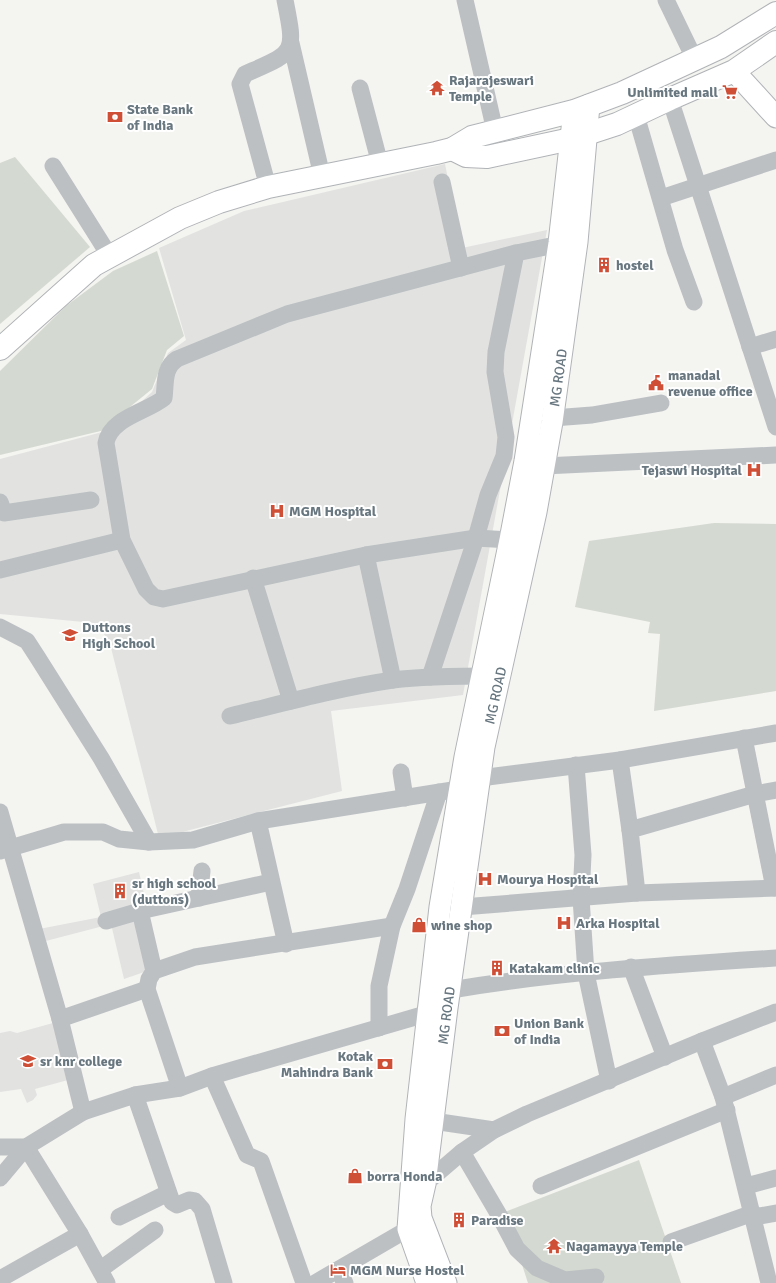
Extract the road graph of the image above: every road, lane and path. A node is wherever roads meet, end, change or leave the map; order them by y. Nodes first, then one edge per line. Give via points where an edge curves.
1 (285, 0) edge
2 (465, 0) edge
3 (666, 0) edge
4 (776, 13) edge
5 (776, 42) edge
6 (291, 43) junction
7 (695, 60) junction
8 (734, 71) junction
9 (360, 88) dead end
10 (670, 99) junction
11 (581, 108) junction
12 (636, 115) junction
13 (776, 117) edge
14 (495, 130) junction
15 (578, 136) junction
16 (452, 149) junction
17 (776, 160) edge
18 (380, 164) junction
19 (53, 166) dead end
20 (322, 176) junction
21 (442, 182) dead end
22 (268, 187) junction
23 (698, 187) junction
24 (661, 198) junction
25 (568, 243) junction
26 (516, 253) junction
27 (108, 255) junction
28 (461, 268) junction
29 (694, 302) dead end
30 (776, 339) edge
31 (750, 347) junction
32 (0, 349) edge
33 (662, 403) dead end
34 (553, 418) junction
35 (776, 427) edge
36 (776, 455) edge
37 (544, 466) junction
38 (91, 500) dead end
39 (0, 502) edge
40 (476, 538) junction
41 (122, 540) junction
42 (510, 540) junction
43 (366, 555) junction
44 (0, 570) edge
45 (253, 578) junction
46 (0, 627) edge
47 (491, 676) junction
48 (430, 677) junction
49 (393, 680) junction
50 (291, 701) junction
51 (230, 716) dead end
52 (776, 734) edge
53 (744, 738) junction
54 (620, 760) junction
55 (576, 765) junction
56 (401, 772) dead end
57 (480, 778) junction
58 (459, 789) junction
59 (776, 790) edge
60 (439, 792) junction
61 (754, 794) junction
62 (405, 798) junction
63 (0, 812) edge
64 (258, 821) junction
65 (630, 830) junction
66 (148, 842) junction
67 (6, 849) edge
68 (202, 871) dead end
69 (271, 882) junction
70 (775, 888) edge
71 (637, 893) junction
72 (199, 898) junction
73 (581, 898) junction
74 (462, 907) junction
75 (140, 910) junction
76 (106, 921) dead end
77 (392, 926) junction
78 (286, 944) junction
79 (776, 958) edge
80 (631, 967) junction
81 (154, 971) junction
82 (586, 973) junction
83 (147, 989) junction
84 (451, 990) junction
85 (776, 1012) edge
86 (429, 1013) junction
87 (60, 1018) junction
88 (379, 1028) junction
89 (702, 1041) junction
90 (666, 1057) junction
91 (212, 1076) junction
92 (775, 1078) edge
93 (609, 1081) junction
94 (180, 1088) junction
95 (135, 1095) junction
96 (725, 1103) junction
97 (83, 1112) junction
98 (433, 1121) junction
99 (494, 1130) junction
100 (0, 1147) edge
101 (26, 1147) junction
102 (462, 1152) junction
103 (0, 1178) edge
104 (776, 1178) edge
105 (425, 1184) junction
106 (541, 1186) dead end
107 (746, 1186) junction
108 (168, 1193) junction
109 (409, 1199) junction
110 (776, 1213) edge
111 (753, 1215) junction
112 (119, 1217) dead end
113 (154, 1230) dead end
114 (408, 1230) junction
115 (80, 1234) junction
116 (671, 1242) dead end
117 (768, 1244) edge
118 (104, 1276) edge
119 (341, 1276) edge
120 (596, 1277) dead end
121 (0, 1279) edge
122 (224, 1283) edge
123 (304, 1283) edge
124 (315, 1283) edge
125 (428, 1283) edge
126 (446, 1283) edge
127 (769, 1283) edge

1 - 6 street
2 - 14 street
3 - 7 street
4 - 7 highway
5 - 8 highway
6 - 20 street
6 - 22 street via 287,52 279,59 245,74 240,84
7 - 11 highway via 622,93
8 - 10 highway
8 - 13 main road
9 - 18 street
10 - 12 highway
10 - 23 street
11 - 14 highway
11 - 15 main road, MG ROAD
12 - 15 highway via 618,124
12 - 24 street
14 - 16 highway via 472,137
15 - 16 highway via 487,157 466,156
15 - 25 main road, MG ROAD
16 - 18 highway
17 - 23 street
18 - 20 highway
19 - 27 street
20 - 22 highway
21 - 28 street
22 - 27 highway via 186,215
23 - 24 street
23 - 31 street
24 - 29 street via 675,250
25 - 26 street
25 - 34 main road, MG ROAD
25 - 42 main road, MG ROAD
26 - 28 street
26 - 40 street via 496,352 495,372 506,437 504,451
27 - 32 highway
28 - 41 street via 287,314 170,364 167,369 164,398 156,405 121,422 107,437
30 - 31 street
31 - 35 street
33 - 34 street via 599,414
34 - 37 main road, MG ROAD
36 - 37 street
37 - 47 main road, MG ROAD
38 - 39 street via 4,513
40 - 42 street
40 - 43 street
40 - 48 street
41 - 44 street
41 - 45 street via 146,589 154,597 163,599
42 - 47 main road, MG ROAD
43 - 45 street
43 - 49 street
45 - 50 street
46 - 66 street via 27,641 101,758
47 - 48 street
47 - 57 main road, MG ROAD
47 - 58 main road, MG ROAD
48 - 49 street
49 - 50 street
50 - 51 street
52 - 53 street
53 - 54 street
53 - 61 street
54 - 55 street
54 - 65 street
55 - 57 street
55 - 73 street via 583,855
56 - 62 street
57 - 58 street
57 - 74 main road, MG ROAD
58 - 60 street
58 - 86 main road, MG ROAD via 440,907
59 - 61 street
60 - 62 street
60 - 77 street
61 - 65 street
61 - 70 street
62 - 64 street
63 - 67 street
64 - 66 street via 193,840
64 - 69 street
65 - 71 street
66 - 67 street via 119,839 103,832 64,832
67 - 87 street
68 - 72 street
69 - 72 street
69 - 78 street
70 - 71 street
71 - 73 street
72 - 75 street
73 - 74 street
73 - 82 street
74 - 84 main road, MG ROAD
75 - 76 street
75 - 81 street
77 - 78 street
77 - 88 street via 379,986
78 - 81 street via 195,957
79 - 80 street
80 - 82 street
80 - 90 street
81 - 83 street
82 - 84 street
82 - 93 street
83 - 87 street
83 - 94 street
84 - 98 main road, MG ROAD
85 - 89 street
86 - 88 street
86 - 109 main road, MG ROAD
87 - 97 street
88 - 91 street
89 - 90 street
89 - 96 street
90 - 93 street
91 - 94 street
91 - 123 street via 247,1155 261,1161
92 - 96 street
93 - 99 street
94 - 95 street
95 - 97 street
95 - 108 street
96 - 106 street
96 - 107 street
97 - 101 street
98 - 99 street
98 - 105 main road, MG ROAD
99 - 102 street
100 - 101 street
101 - 103 street
101 - 115 street
102 - 105 street
102 - 120 street via 517,1249 537,1268 565,1280
104 - 107 street
105 - 109 street
105 - 126 main road, MG ROAD via 420,1206 421,1218
107 - 111 street
108 - 112 street
108 - 122 street via 174,1204 181,1205 189,1200 198,1203 202,1209
109 - 114 main road, MG ROAD
110 - 111 street
111 - 116 street
111 - 117 street
113 - 118 street
114 - 119 street
114 - 125 main road, MG ROAD
115 - 118 street
115 - 121 street
117 - 127 street
119 - 124 street

